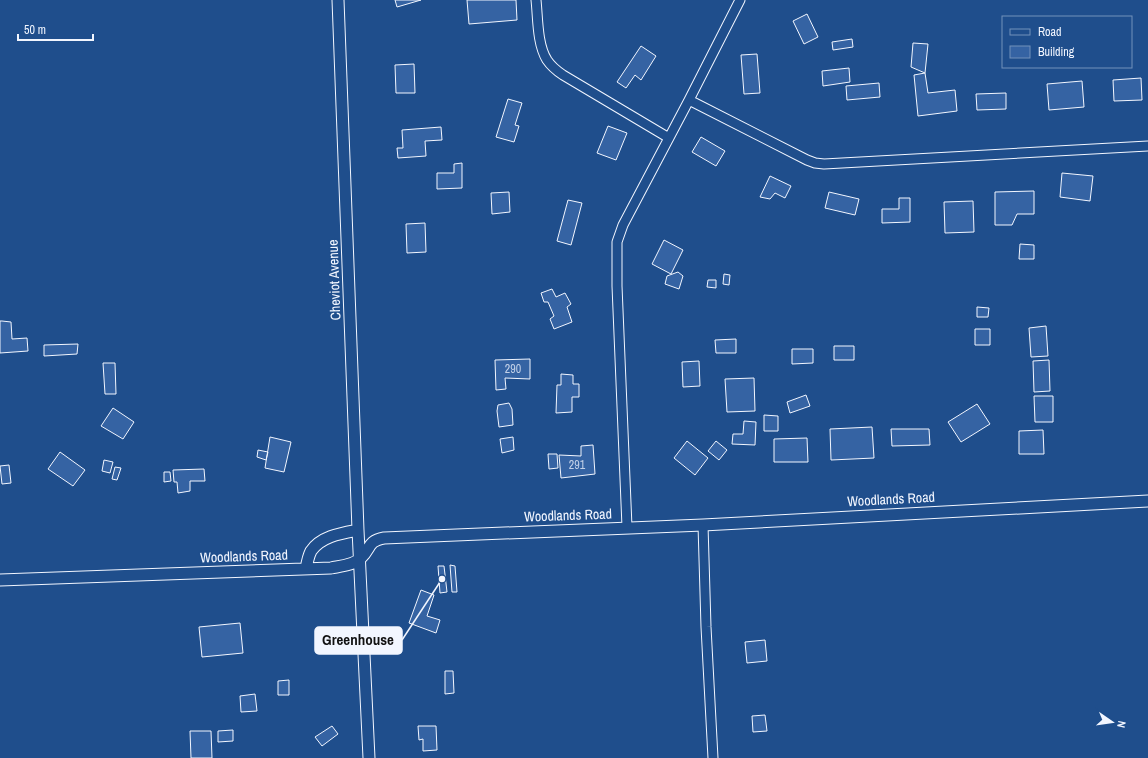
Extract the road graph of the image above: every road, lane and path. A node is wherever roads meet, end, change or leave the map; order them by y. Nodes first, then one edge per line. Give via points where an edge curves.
1 (338, 0) edge
2 (536, 0) edge
3 (740, 0) edge
4 (689, 100) junction
5 (669, 138) junction
6 (1148, 146) edge
7 (1148, 501) edge
8 (703, 524) junction
9 (627, 527) junction
10 (358, 530) junction
11 (360, 560) junction
12 (306, 569) junction
13 (0, 580) edge
14 (369, 758) edge
15 (713, 758) edge

1 - 10 street, Cheviot Avenue
2 - 5 street via 542,48 554,69
3 - 4 street
4 - 5 street
4 - 6 street via 807,160 824,164
5 - 9 street via 623,225 617,242
7 - 8 street, Woodlands Road
8 - 9 street, Woodlands Road
8 - 15 street
9 - 11 street, Woodlands Road via 384,538 373,542
10 - 11 street, Cheviot Avenue
10 - 12 street via 334,535 322,541 311,552
11 - 12 street, Woodlands Road via 332,568
11 - 14 street, Cheviot Avenue
12 - 13 street, Woodlands Road

